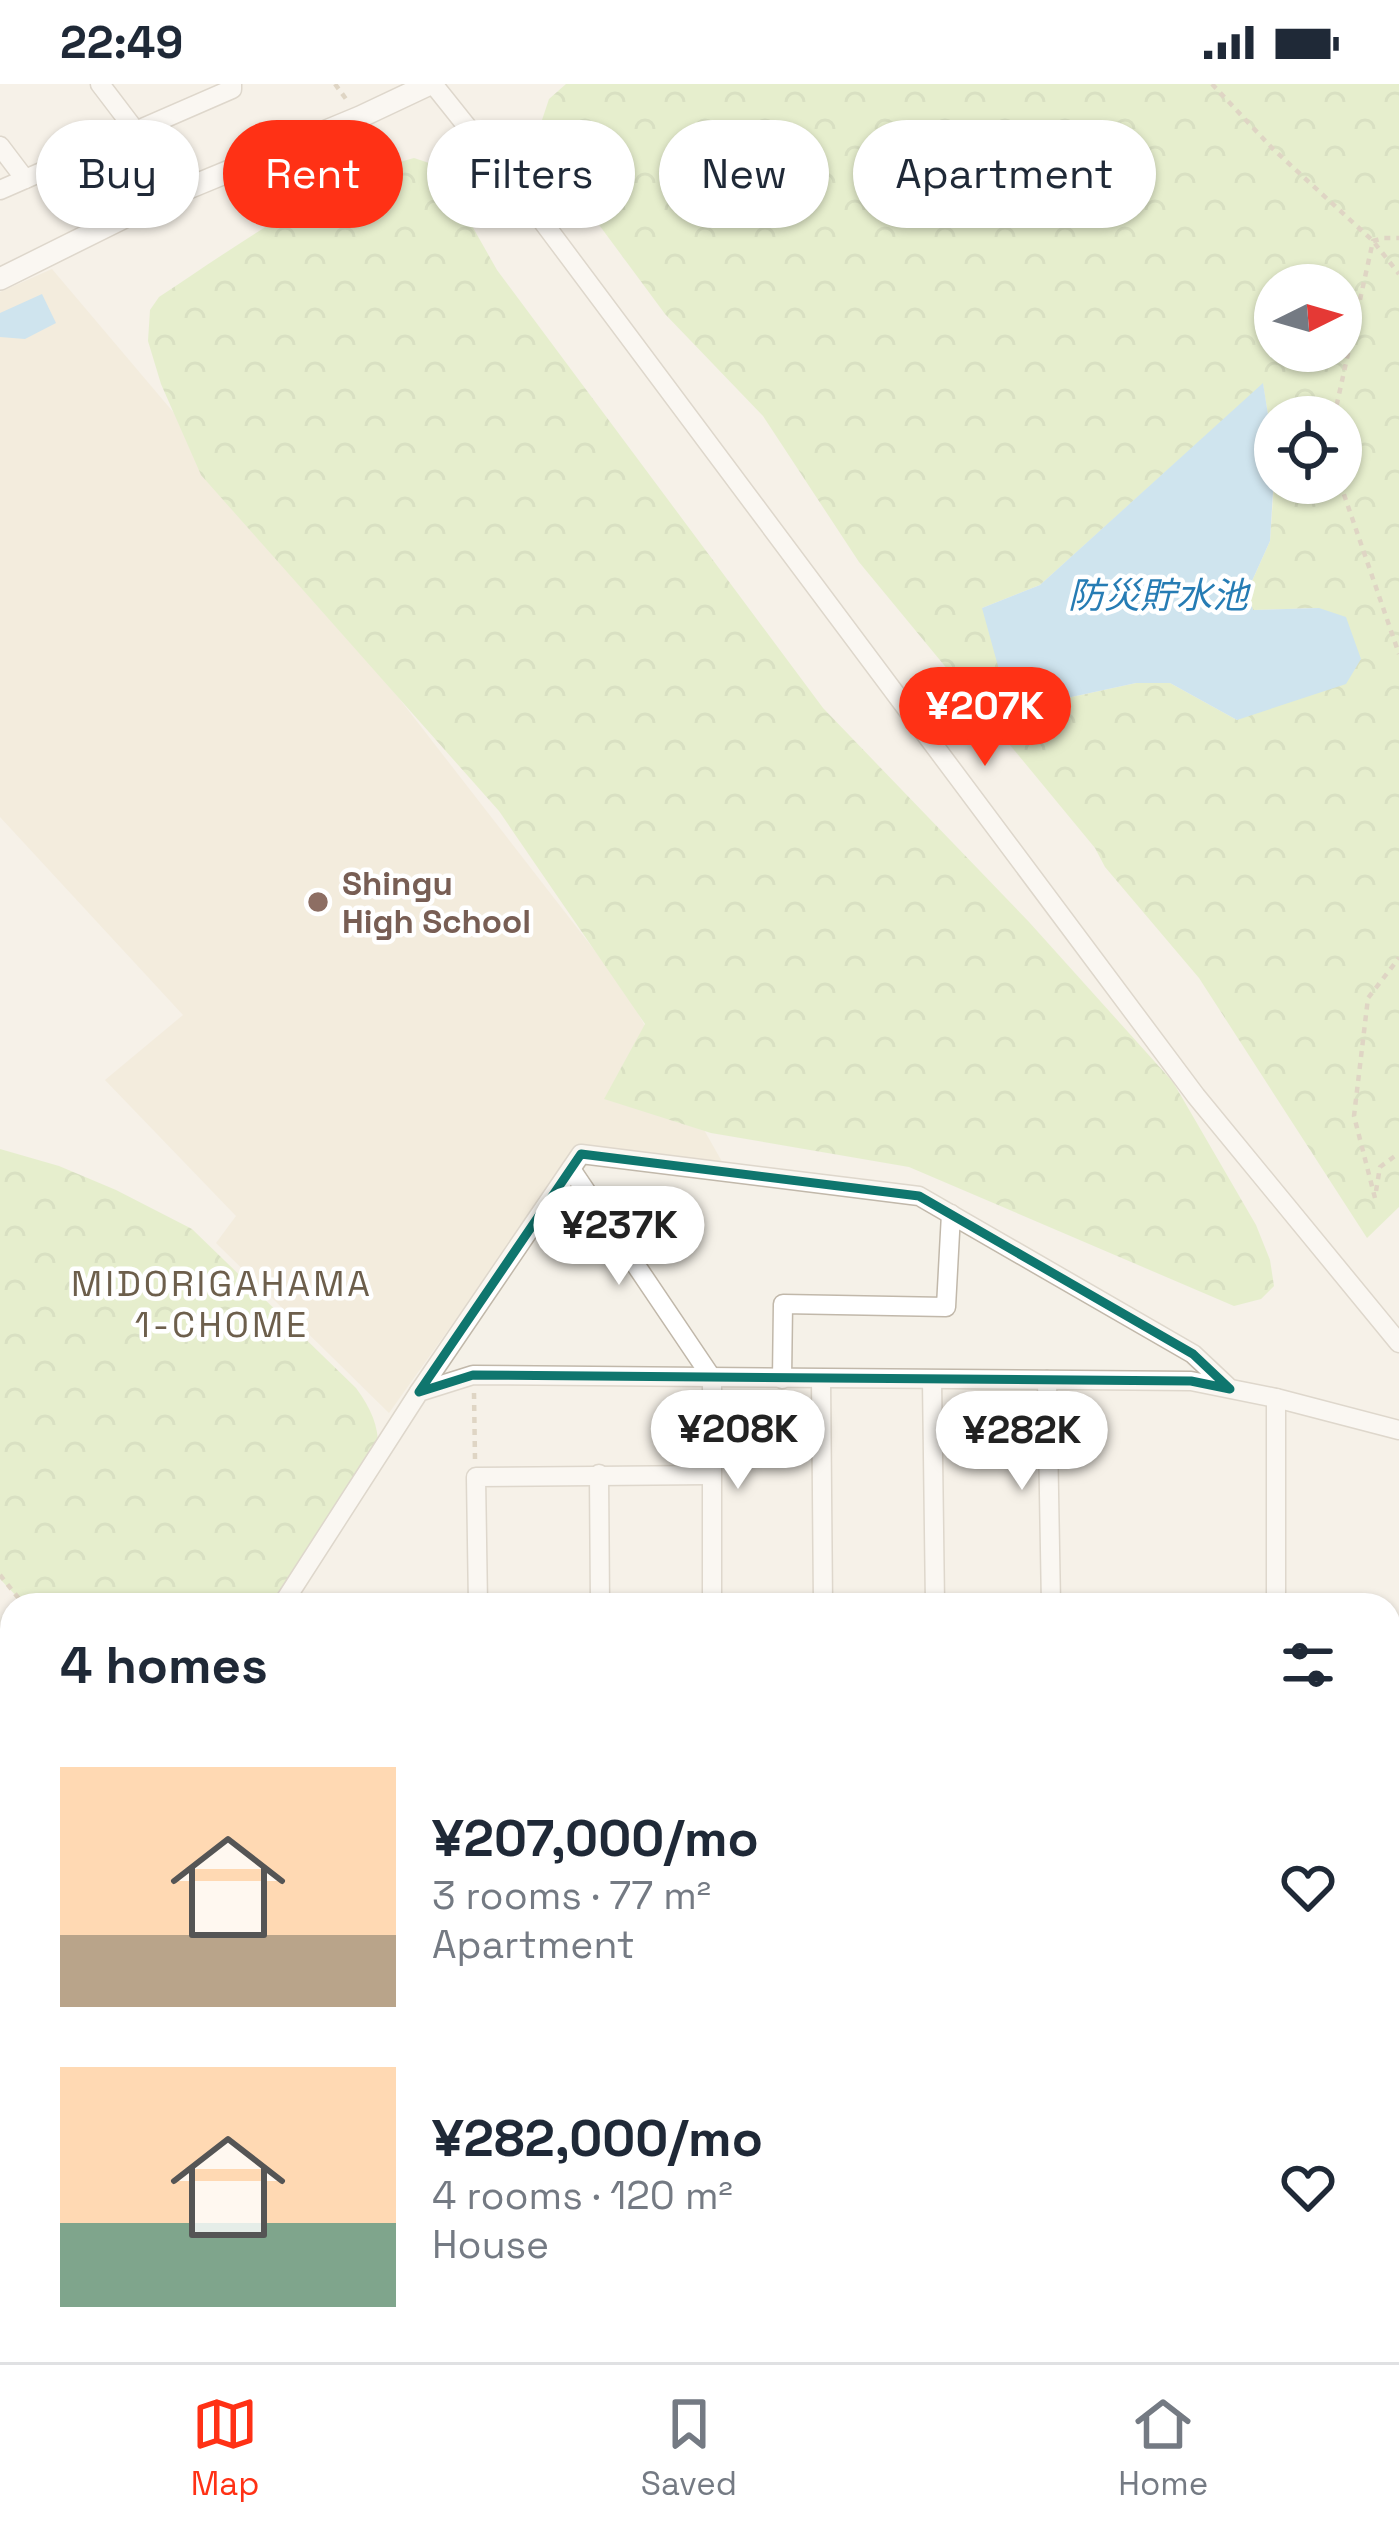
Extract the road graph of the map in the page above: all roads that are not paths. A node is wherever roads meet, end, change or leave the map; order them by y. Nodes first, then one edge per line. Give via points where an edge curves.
1 (100, 84) edge
2 (232, 84) edge
3 (432, 84) edge
4 (122, 120) edge
5 (158, 120) edge
6 (0, 146) edge
7 (36, 174) edge
8 (25, 179) junction
9 (0, 190) edge
10 (0, 279) edge
11 (572, 1168) junction
12 (951, 1214) junction
13 (1399, 1343) edge
14 (712, 1378) junction
15 (782, 1379) junction
16 (820, 1379) junction
17 (932, 1380) junction
18 (1047, 1380) junction
19 (1230, 1389) junction
20 (419, 1392) junction
21 (1276, 1398) junction
22 (1399, 1430) edge
23 (599, 1474) junction
24 (711, 1475) junction
25 (290, 1593) edge
26 (478, 1593) edge
27 (600, 1593) edge
28 (712, 1593) edge
29 (824, 1593) edge
30 (935, 1593) edge
31 (1051, 1593) edge
32 (1276, 1593) edge

1 - 4 street
2 - 5 street
3 - 10 street via 157,201
3 - 13 street via 1196,1096
6 - 8 street
7 - 8 street
8 - 9 street
11 - 12 street via 581,1154 919,1196
11 - 14 street
11 - 20 street
12 - 15 street via 946,1307 783,1304
12 - 19 street via 1193,1354
14 - 15 street
14 - 20 street via 473,1375
14 - 24 street
15 - 16 street
16 - 17 street
16 - 29 street
17 - 18 street
17 - 30 street
18 - 19 street via 1191,1381
18 - 31 street
19 - 21 street
20 - 25 street
21 - 22 street
21 - 32 street
23 - 24 street
23 - 26 street via 476,1477
23 - 27 street
24 - 28 street

